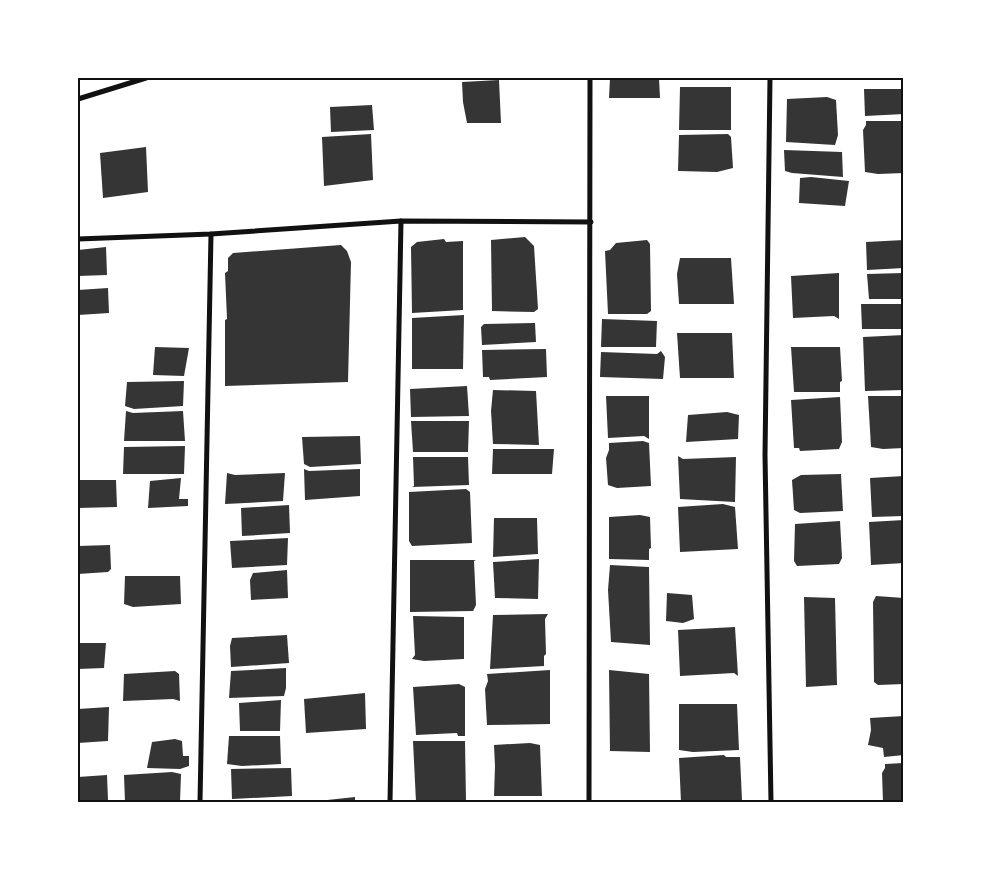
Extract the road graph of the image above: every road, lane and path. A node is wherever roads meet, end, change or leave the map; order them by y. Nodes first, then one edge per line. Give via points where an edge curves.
1 (146, 78) edge
2 (590, 78) edge
3 (770, 78) edge
4 (78, 100) edge
5 (401, 221) junction
6 (591, 222) junction
7 (211, 234) junction
8 (78, 239) edge
9 (200, 802) edge
10 (390, 802) edge
11 (589, 802) edge
12 (771, 802) edge

1 - 4 street
2 - 6 street
3 - 12 street via 765,455
5 - 6 street
5 - 7 street
5 - 10 street
6 - 11 street
7 - 8 street
7 - 9 street

